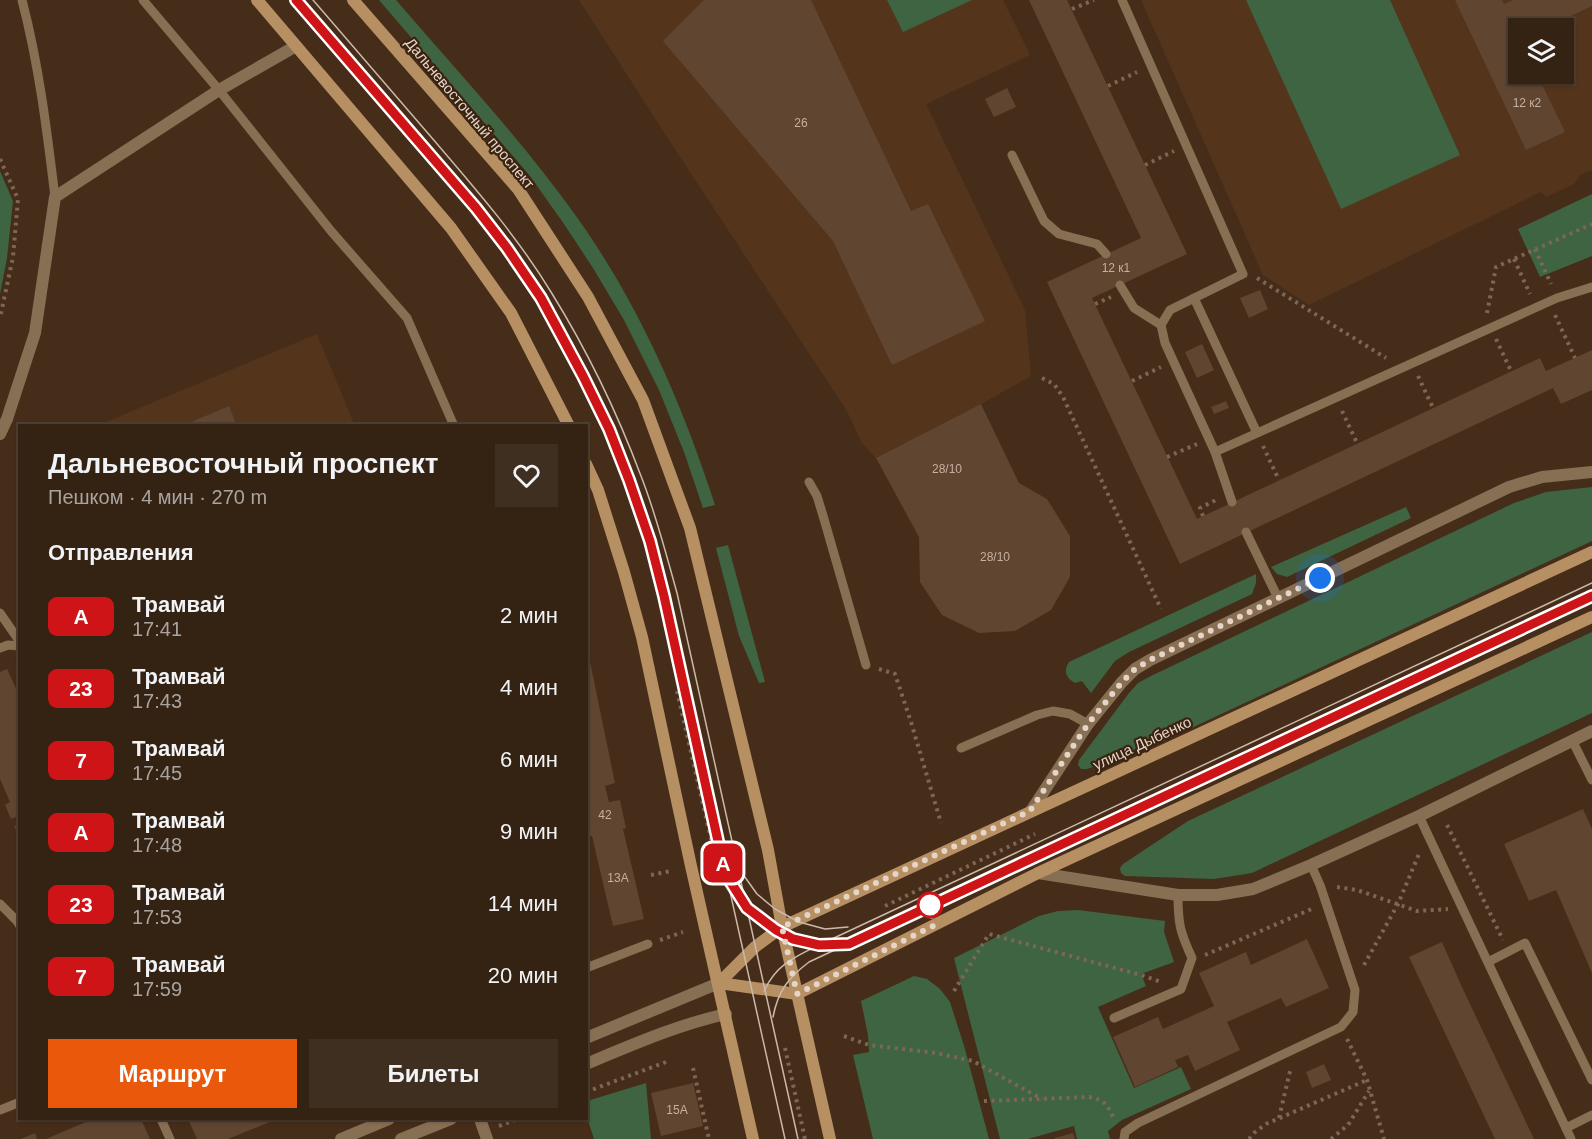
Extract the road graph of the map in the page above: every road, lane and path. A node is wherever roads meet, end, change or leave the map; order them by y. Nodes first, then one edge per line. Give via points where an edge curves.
1 (22, 0) edge
2 (143, 0) edge
3 (257, 0) edge
4 (353, 0) edge
5 (1094, 0) edge
6 (1122, 0) edge
7 (1072, 9) dead end
8 (296, 46) junction
9 (1151, 66) junction
10 (1108, 86) dead end
11 (219, 90) junction
12 (1186, 146) junction
13 (1012, 155) dead end
14 (0, 159) edge
15 (1145, 165) dead end
16 (55, 197) junction
17 (1592, 224) edge
18 (1535, 249) junction
19 (1106, 254) dead end
20 (1514, 259) junction
21 (1243, 274) junction
22 (1120, 285) dead end
23 (1592, 287) edge
24 (1194, 298) junction
25 (1553, 300) junction
26 (1536, 308) junction
27 (0, 318) edge
28 (1161, 325) junction
29 (1491, 328) junction
30 (1373, 351) dead end
31 (1575, 358) dead end
32 (1173, 362) junction
33 (1412, 363) junction
34 (1511, 371) dead end
35 (1042, 378) dead end
36 (1132, 381) dead end
37 (1336, 398) junction
38 (1433, 408) dead end
39 (453, 424) edge
40 (568, 424) edge
41 (1257, 433) junction
42 (0, 434) edge
43 (1208, 439) junction
44 (1357, 443) dead end
45 (1215, 452) junction
46 (1167, 457) dead end
47 (588, 468) edge
48 (1592, 472) edge
49 (1280, 480) dead end
50 (809, 482) dead end
51 (1230, 498) joint
52 (1203, 516) dead end
53 (1246, 532) dead end
54 (1592, 552) edge
55 (1278, 598) junction
56 (1161, 609) dead end
57 (0, 613) edge
58 (1592, 617) edge
59 (18, 641) edge
60 (18, 644) edge
61 (0, 648) edge
62 (866, 665) joint
63 (677, 691) dead end
64 (1088, 724) junction
65 (1592, 731) edge
66 (1573, 742) junction
67 (961, 748) dead end
68 (1592, 780) edge
69 (1030, 811) junction
70 (1419, 816) junction
71 (940, 823) dead end
72 (1447, 825) dead end
73 (1035, 834) dead end
74 (1427, 835) junction
75 (716, 861) dead end
76 (1311, 865) junction
77 (671, 871) dead end
78 (1038, 873) junction
79 (651, 875) dead end
80 (1320, 885) junction
81 (1178, 895) junction
82 (1326, 903) junction
83 (0, 904) edge
84 (1398, 904) junction
85 (885, 906) dead end
86 (1464, 912) junction
87 (18, 923) edge
88 (782, 927) junction
89 (683, 932) dead end
90 (648, 944) joint
91 (1508, 951) junction
92 (1191, 962) junction
93 (1488, 962) junction
94 (588, 967) edge
95 (719, 983) junction
96 (1353, 984) junction
97 (1181, 989) junction
98 (954, 991) dead end
99 (797, 994) junction
100 (726, 1014) junction
101 (1114, 1018) dead end
102 (1341, 1027) junction
103 (844, 1036) dead end
104 (588, 1037) edge
105 (785, 1048) dead end
106 (1295, 1048) junction
107 (666, 1062) dead end
108 (588, 1063) edge
109 (693, 1068) dead end
110 (1367, 1080) junction
111 (1592, 1080) edge
112 (1370, 1090) junction
113 (588, 1091) edge
114 (1042, 1099) junction
115 (984, 1101) dead end
116 (18, 1103) edge
117 (0, 1110) edge
118 (1592, 1115) edge
119 (1279, 1118) junction
120 (161, 1120) edge
121 (387, 1120) edge
122 (448, 1120) edge
123 (480, 1120) edge
124 (1566, 1128) junction
125 (1124, 1136) edge
126 (170, 1139) edge
127 (340, 1139) edge
128 (401, 1139) edge
129 (487, 1139) edge
130 (709, 1139) edge
131 (753, 1139) edge
132 (806, 1139) edge
133 (830, 1139) edge
134 (1249, 1139) edge
135 (1331, 1139) edge
136 (1384, 1139) edge
137 (1571, 1139) edge

1 - 16 lane via 42,93
2 - 11 lane
3 - 8 main road
4 - 88 main road, Дальневосточный проспект via 518,189 588,297 643,400 690,528 768,850
5 - 7 path
6 - 9 lane
8 - 11 street
8 - 40 main road via 452,228 511,312
9 - 10 path
9 - 12 lane
11 - 16 street
11 - 39 lane via 331,231 407,318
12 - 15 path
12 - 21 lane
13 - 19 lane via 1044,221 1059,234 1097,244
14 - 27 path via 18,199 13,256
16 - 42 street via 35,333
17 - 18 path
18 - 20 path
18 - 25 path
20 - 26 path
20 - 29 path via 1496,267 1486,312
21 - 24 lane
21 - 30 path via 1256,277
22 - 28 lane via 1134,308
23 - 25 lane
24 - 28 lane via 1170,310
24 - 41 lane
25 - 26 lane
25 - 31 path
26 - 29 lane
28 - 32 lane
29 - 33 lane
29 - 34 path
32 - 36 path
32 - 43 lane
33 - 37 lane
33 - 38 path
35 - 56 path via 1054,384 1063,397
37 - 41 lane
37 - 44 path
41 - 45 lane
41 - 49 path
43 - 45 lane
43 - 46 path
45 - 51 lane
47 - 95 main road via 642,637
48 - 55 street via 1542,477 1509,487
50 - 62 lane via 817,496
51 - 52 path via 1200,508
53 - 55 lane
54 - 69 main road, улица Дыбенко
55 - 64 street via 1135,669
57 - 59 lane
58 - 78 main road
60 - 61 lane
62 - 71 path via 895,674
63 - 75 path
64 - 67 lane via 1070,714 1053,711
64 - 69 street
65 - 66 street
66 - 68 lane
66 - 70 street
69 - 88 main road, улица Дыбенко
70 - 74 lane
70 - 76 street
72 - 91 path
73 - 85 path
74 - 84 path
74 - 86 lane
76 - 80 lane
76 - 81 street via 1253,889 1217,895
77 - 79 path
78 - 81 street
78 - 99 main road
80 - 82 lane
80 - 84 path via 1357,890
81 - 92 lane via 1181,933
82 - 92 path
82 - 96 lane
83 - 87 lane
84 - 86 path via 1417,911
84 - 96 path
86 - 93 lane
88 - 95 main road, улица Дыбенко
88 - 99 main road, Дальневосточный проспект
89 - 90 path
90 - 94 lane
91 - 93 lane
91 - 111 lane via 1525,943
92 - 97 lane
93 - 124 lane
95 - 99 main road
95 - 100 main road
95 - 104 street, улица Дыбенко
96 - 102 lane via 1353,1012
97 - 98 path via 989,934
97 - 101 lane
99 - 133 main road, Дальневосточный проспект
100 - 108 street via 658,1035
100 - 131 main road
102 - 106 lane
102 - 110 path
103 - 114 path via 869,1045 973,1061
105 - 132 path
106 - 119 path
106 - 125 lane via 1138,1123
107 - 113 path
109 - 130 path
110 - 112 path
110 - 119 path
112 - 135 path via 1348,1125
112 - 136 path
114 - 115 path
114 - 125 path via 1100,1099
116 - 117 lane
118 - 124 lane
119 - 134 path
120 - 126 lane
121 - 127 street
122 - 128 street
123 - 129 street
124 - 137 lane

